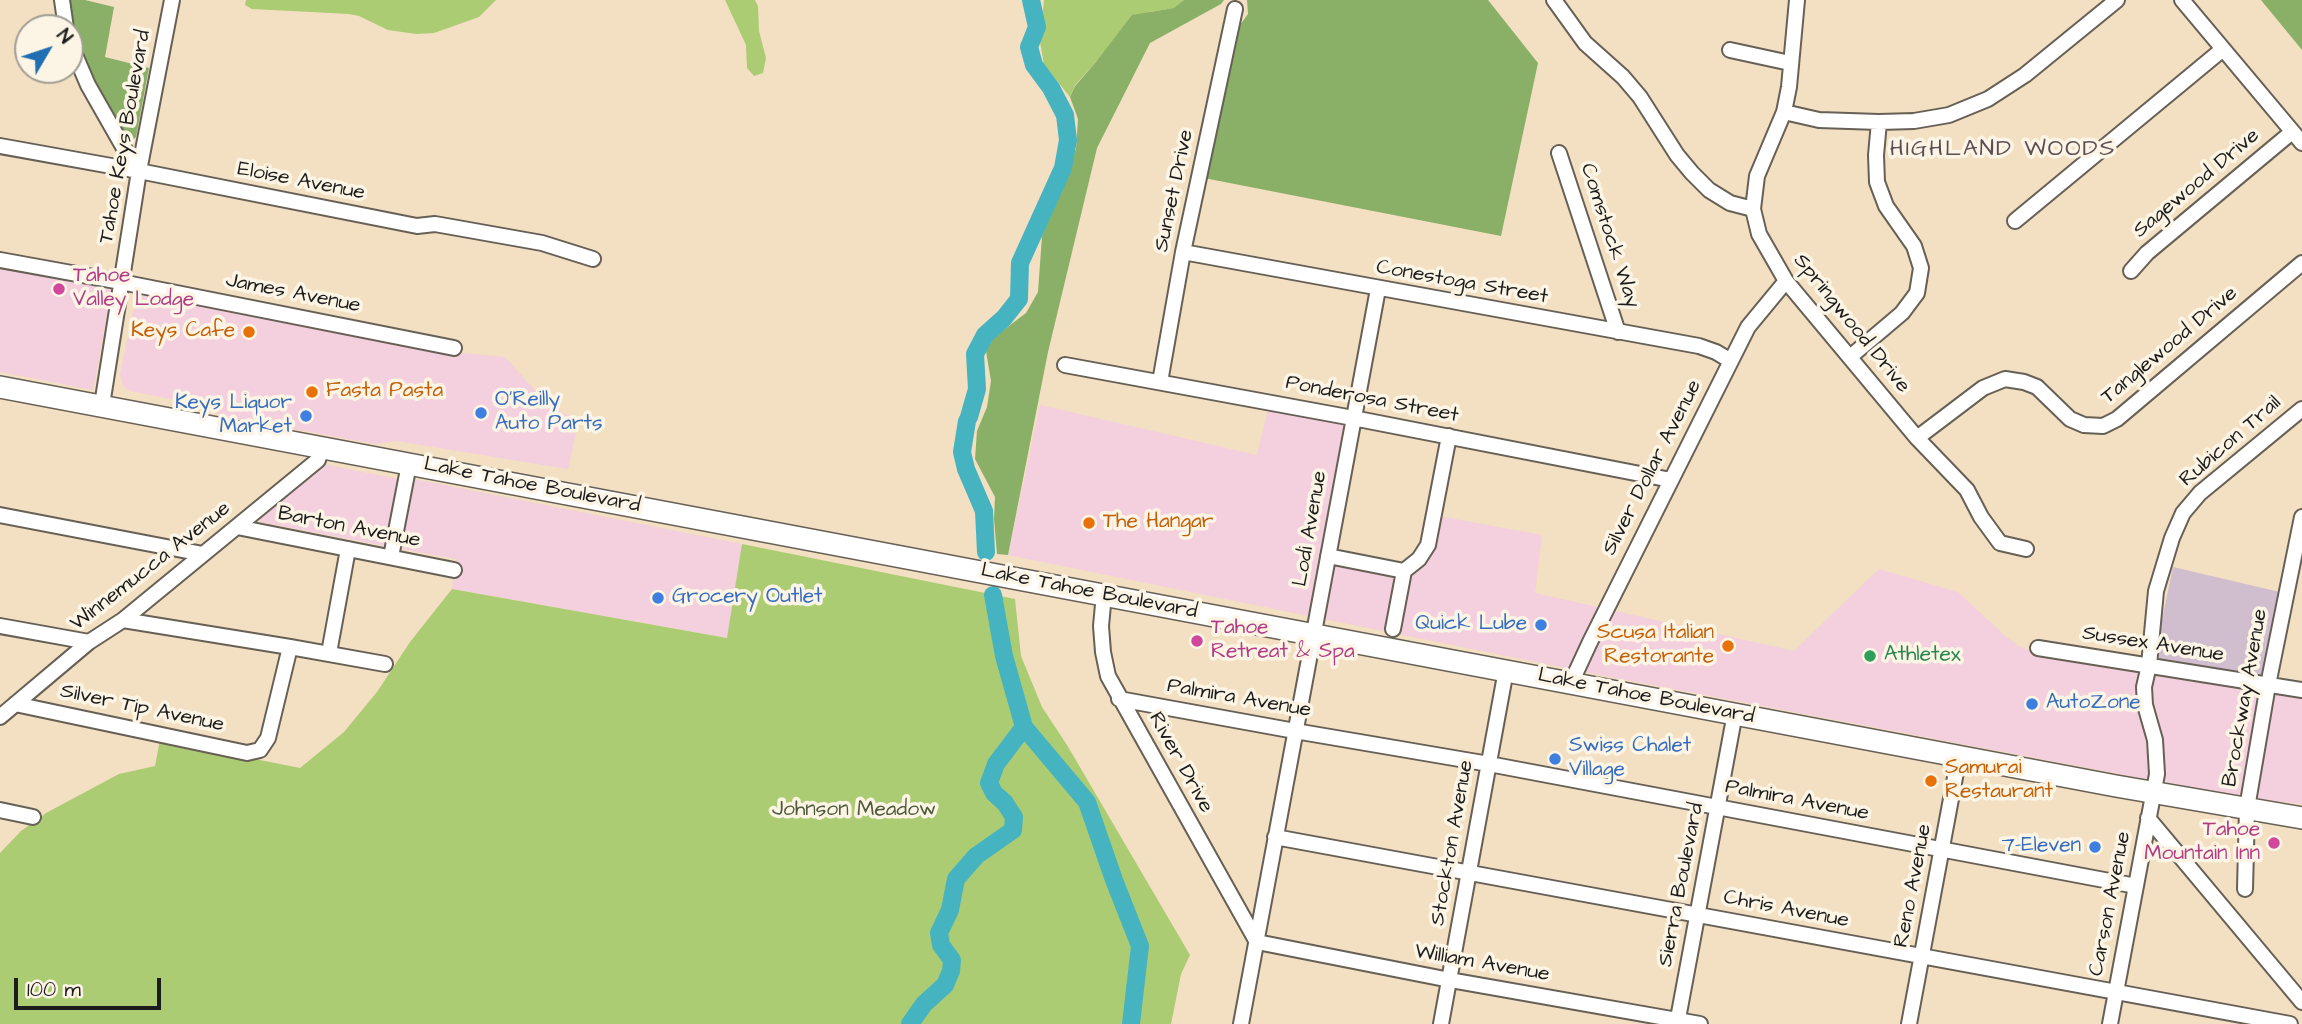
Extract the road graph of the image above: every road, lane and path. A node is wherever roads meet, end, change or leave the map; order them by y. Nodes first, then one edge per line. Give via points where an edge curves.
1 (172, 0) edge
2 (1554, 0) edge
3 (1797, 0) edge
4 (2117, 0) edge
5 (2182, 0) edge
6 (1235, 9) dead end
7 (2223, 49) junction
8 (1730, 50) dead end
9 (1790, 63) junction
10 (84, 74) edge
11 (1784, 112) junction
12 (1879, 122) junction
13 (2297, 137) edge
14 (0, 146) edge
15 (1559, 153) dead end
16 (139, 171) junction
17 (1753, 209) junction
18 (2015, 221) dead end
19 (1183, 252) junction
20 (593, 258) dead end
21 (0, 260) edge
22 (2302, 263) edge
23 (2131, 271) dead end
24 (121, 282) junction
25 (1786, 282) junction
26 (1378, 289) junction
27 (1618, 332) junction
28 (454, 348) dead end
29 (1850, 358) junction
30 (1731, 361) junction
31 (1065, 365) dead end
32 (1160, 382) junction
33 (0, 387) edge
34 (103, 405) junction
35 (2302, 409) edge
36 (1353, 418) junction
37 (1449, 436) junction
38 (1917, 438) junction
39 (322, 447) junction
40 (408, 464) junction
41 (1671, 480) junction
42 (0, 515) edge
43 (2302, 517) edge
44 (237, 527) junction
45 (348, 549) junction
46 (2026, 549) dead end
47 (203, 554) junction
48 (1328, 556) junction
49 (390, 557) junction
50 (454, 570) dead end
51 (1404, 571) junction
52 (1104, 594) junction
53 (123, 620) junction
54 (0, 626) edge
55 (1393, 629) dead end
56 (1313, 634) junction
57 (89, 642) junction
58 (290, 647) junction
59 (2038, 648) dead end
60 (329, 653) junction
61 (385, 664) dead end
62 (2149, 665) junction
63 (1506, 670) junction
64 (1571, 683) junction
65 (2269, 685) junction
66 (2302, 690) edge
67 (1119, 699) junction
68 (16, 704) junction
69 (1735, 713) junction
70 (0, 717) edge
71 (1295, 732) junction
72 (1959, 756) junction
73 (1489, 764) junction
74 (2153, 792) junction
75 (1718, 807) junction
76 (2247, 808) junction
77 (0, 810) edge
78 (33, 817) dead end
79 (2302, 817) edge
80 (2148, 818) junction
81 (1275, 837) junction
82 (1943, 850) junction
83 (1469, 872) junction
84 (2136, 886) junction
85 (2245, 889) dead end
86 (1698, 914) junction
87 (1257, 942) junction
88 (1922, 957) junction
89 (1450, 980) junction
90 (2116, 991) junction
91 (2302, 1002) edge
92 (1677, 1022) edge
93 (1241, 1024) edge
94 (1441, 1024) edge
95 (1700, 1024) edge
96 (1909, 1024) edge
97 (2110, 1024) edge
98 (2290, 1024) edge

1 - 16 street, Tahoe Keys Boulevard
2 - 17 street via 1585,43 1640,97 1692,173 1730,203
3 - 9 street, Springwood Drive
4 - 12 street via 1988,99 1949,115
5 - 7 street
6 - 19 street, Sunset Drive
7 - 13 street
7 - 18 street
8 - 9 street
9 - 11 street, Springwood Drive
10 - 16 street
11 - 12 street via 1819,120
11 - 17 street, Springwood Drive via 1757,176
12 - 29 street via 1877,182 1886,206 1914,246 1921,268 1917,293 1902,313
13 - 23 street, Sagewood Drive via 2147,253
14 - 16 street, Eloise Avenue
15 - 27 street, Comstock Way
16 - 20 street, Eloise Avenue via 417,226 435,224 542,243
16 - 24 street, Tahoe Keys Boulevard
17 - 25 street, Springwood Drive via 1759,234
19 - 26 street, Conestoga Street
19 - 32 street, Sunset Drive
21 - 24 street, James Avenue
22 - 38 street, Tanglewood Drive via 2103,426 2070,419 2036,387 2004,379 1983,388
24 - 28 street, James Avenue
24 - 34 street, Tahoe Keys Boulevard
25 - 29 street, Springwood Drive
25 - 30 street, Silver Dollar Avenue via 1748,327
26 - 27 street, Conestoga Street
26 - 36 street, Lodi Avenue
27 - 30 street, Conestoga Street via 1699,346
29 - 38 street, Springwood Drive
30 - 41 street, Silver Dollar Avenue
31 - 32 street, Ponderosa Street
32 - 36 street, Ponderosa Street
33 - 34 highway, Lake Tahoe Boulevard
34 - 39 highway, Lake Tahoe Boulevard
35 - 62 street, Rubicon Trail via 2200,493 2183,513 2156,591
36 - 37 street, Ponderosa Street
36 - 48 street, Lodi Avenue
37 - 41 street, Ponderosa Street
37 - 51 street via 1428,545
38 - 46 street, Springwood Drive via 1967,490 2000,542
39 - 40 highway, Lake Tahoe Boulevard
39 - 44 street, Winnemucca Avenue via 318,460
40 - 49 street
40 - 52 highway, Lake Tahoe Boulevard
41 - 64 street, Silver Dollar Avenue
42 - 47 street
43 - 65 street, Brockway Avenue
44 - 45 street, Barton Avenue
44 - 47 street, Winnemucca Avenue
45 - 49 street, Barton Avenue
45 - 60 street
47 - 53 street, Winnemucca Avenue
48 - 51 street
48 - 56 street, Lodi Avenue
49 - 50 street, Barton Avenue
51 - 55 street
52 - 56 highway, Lake Tahoe Boulevard
52 - 67 street, River Drive via 1103,652
53 - 57 street, Winnemucca Avenue
53 - 58 street
54 - 57 street
56 - 63 highway, Lake Tahoe Boulevard
56 - 71 street, Lodi Avenue
57 - 68 street, Winnemucca Avenue
58 - 60 street
58 - 68 street, Silver Tip Avenue via 268,738 260,750 247,752
59 - 62 street, Sussex Avenue
60 - 61 street
62 - 65 street, Sussex Avenue
62 - 74 street, Rubicon Trail via 2144,687 2157,756
63 - 64 highway, Lake Tahoe Boulevard
63 - 73 street, Stockton Avenue
64 - 69 highway, Lake Tahoe Boulevard
65 - 66 street, Sussex Avenue
65 - 76 street, Brockway Avenue
67 - 71 street, Palmira Avenue
67 - 87 street, River Drive
68 - 70 street, Winnemucca Avenue
69 - 72 highway, Lake Tahoe Boulevard
69 - 75 street, Sierra Boulevard
71 - 73 street, Palmira Avenue
71 - 81 street, Lodi Avenue
72 - 74 highway, Lake Tahoe Boulevard
72 - 82 street, Reno Avenue
73 - 75 street, Palmira Avenue
73 - 83 street, Stockton Avenue
74 - 76 highway, Lake Tahoe Boulevard
74 - 80 street, Carson Avenue
75 - 82 street, Palmira Avenue
75 - 86 street, Sierra Boulevard
76 - 79 highway, Lake Tahoe Boulevard
76 - 85 street, Brockway Avenue
77 - 78 street
80 - 84 street, Carson Avenue
80 - 91 street
81 - 83 street, Chris Avenue
81 - 87 street, Lodi Avenue
82 - 84 street, Palmira Avenue
82 - 88 street, Reno Avenue
83 - 86 street, Chris Avenue
83 - 89 street, Stockton Avenue
84 - 90 street, Carson Avenue
86 - 88 street, Chris Avenue
86 - 92 street, Sierra Boulevard
87 - 89 street, William Avenue
87 - 93 street, Lodi Avenue
88 - 90 street, Chris Avenue
88 - 96 street, Reno Avenue
89 - 92 street, William Avenue
89 - 94 street, Stockton Avenue
90 - 97 street, Carson Avenue
90 - 98 street, Chris Avenue
92 - 95 street, William Avenue

